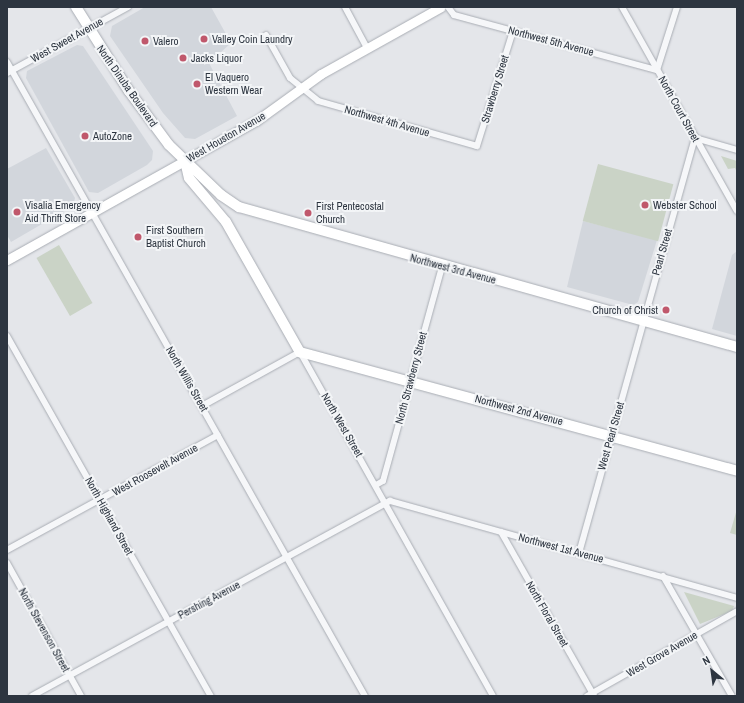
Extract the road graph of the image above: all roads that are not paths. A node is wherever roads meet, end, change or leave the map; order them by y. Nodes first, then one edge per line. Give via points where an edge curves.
1 (76, 7) edge
2 (128, 7) edge
3 (345, 7) edge
4 (441, 7) edge
5 (448, 7) edge
6 (622, 7) edge
7 (677, 7) edge
8 (88, 29) junction
9 (513, 31) junction
10 (266, 35) dead end
11 (367, 48) junction
12 (7, 62) edge
13 (657, 70) junction
14 (9, 72) edge
15 (300, 89) junction
16 (695, 138) junction
17 (478, 146) joint
18 (737, 150) edge
19 (185, 161) junction
20 (239, 207) junction
21 (737, 211) edge
22 (92, 212) junction
23 (226, 222) junction
24 (7, 260) edge
25 (442, 267) junction
26 (642, 319) junction
27 (7, 336) edge
28 (737, 347) edge
29 (300, 352) junction
30 (410, 380) junction
31 (202, 406) junction
32 (611, 434) junction
33 (218, 435) junction
34 (737, 471) edge
35 (376, 485) junction
36 (100, 500) junction
37 (385, 504) junction
38 (500, 532) junction
39 (7, 550) edge
40 (579, 553) junction
41 (287, 558) junction
42 (7, 563) edge
43 (663, 576) junction
44 (737, 598) edge
45 (737, 611) edge
46 (169, 622) junction
47 (697, 634) junction
48 (70, 676) junction
49 (591, 695) edge
50 (32, 696) edge
51 (81, 696) edge
52 (211, 696) edge
53 (365, 696) edge
54 (492, 696) edge
55 (732, 696) edge

1 - 8 main road, North Dinuba Boulevard
2 - 8 street, West Sweet Avenue
3 - 11 street
4 - 11 main road, West Houston Avenue
5 - 9 street, Northwest 5th Avenue via 454,15
6 - 13 street, North Court Street
7 - 13 street
8 - 14 street, West Sweet Avenue
8 - 19 main road, North Dinuba Boulevard via 151,122
9 - 13 street, Northwest 5th Avenue
9 - 17 street, Strawberry Street
10 - 15 street, Northwest 4th Avenue via 290,78
11 - 15 main road, West Houston Avenue
12 - 14 street, North Willis Street
13 - 16 street, North Court Street
14 - 22 street, North Willis Street
15 - 17 street, Northwest 4th Avenue via 318,101
15 - 19 main road, West Houston Avenue via 256,121
16 - 18 street
16 - 21 street, North Court Street
16 - 26 street, Pearl Street
19 - 20 main road, Northwest 3rd Avenue via 222,196
19 - 22 main road, West Houston Avenue
19 - 23 main road, North West Street via 190,178
20 - 23 main road via 229,210
20 - 25 main road, Northwest 3rd Avenue
22 - 24 main road, West Houston Avenue
22 - 31 street, North Willis Street
23 - 29 main road, North West Street
25 - 26 main road, Northwest 3rd Avenue
25 - 30 street, North Strawberry Street
26 - 28 main road, Northwest 3rd Avenue
26 - 32 street, West Pearl Street
27 - 36 street, North Highland Street
29 - 30 main road, Northwest 2nd Avenue
29 - 31 street
29 - 35 street, North West Street
30 - 32 main road, Northwest 2nd Avenue
30 - 35 street, North Strawberry Street via 383,481
31 - 33 street, North Willis Street
32 - 34 main road, Northwest 2nd Avenue
32 - 40 street, West Pearl Street
33 - 36 street, West Roosevelt Avenue
33 - 41 street, North Willis Street
35 - 37 street, North West Street
36 - 39 street, West Roosevelt Avenue
36 - 46 street, North Highland Street
37 - 38 street, Northwest 1st Avenue via 390,501
37 - 41 street, Pershing Avenue
37 - 54 street, North West Street
38 - 40 street, Northwest 1st Avenue
38 - 49 street, North Floral Street
40 - 43 street, Northwest 1st Avenue
41 - 46 street, Pershing Avenue
41 - 53 street, North Willis Street
42 - 48 street, North Stevenson Street
43 - 44 street, Northwest 1st Avenue
43 - 47 street
45 - 47 street, West Grove Avenue
46 - 48 street, Pershing Avenue
46 - 52 street, North Highland Street
47 - 49 street, West Grove Avenue
47 - 55 street
48 - 50 street, Pershing Avenue
48 - 51 street, North Stevenson Street

